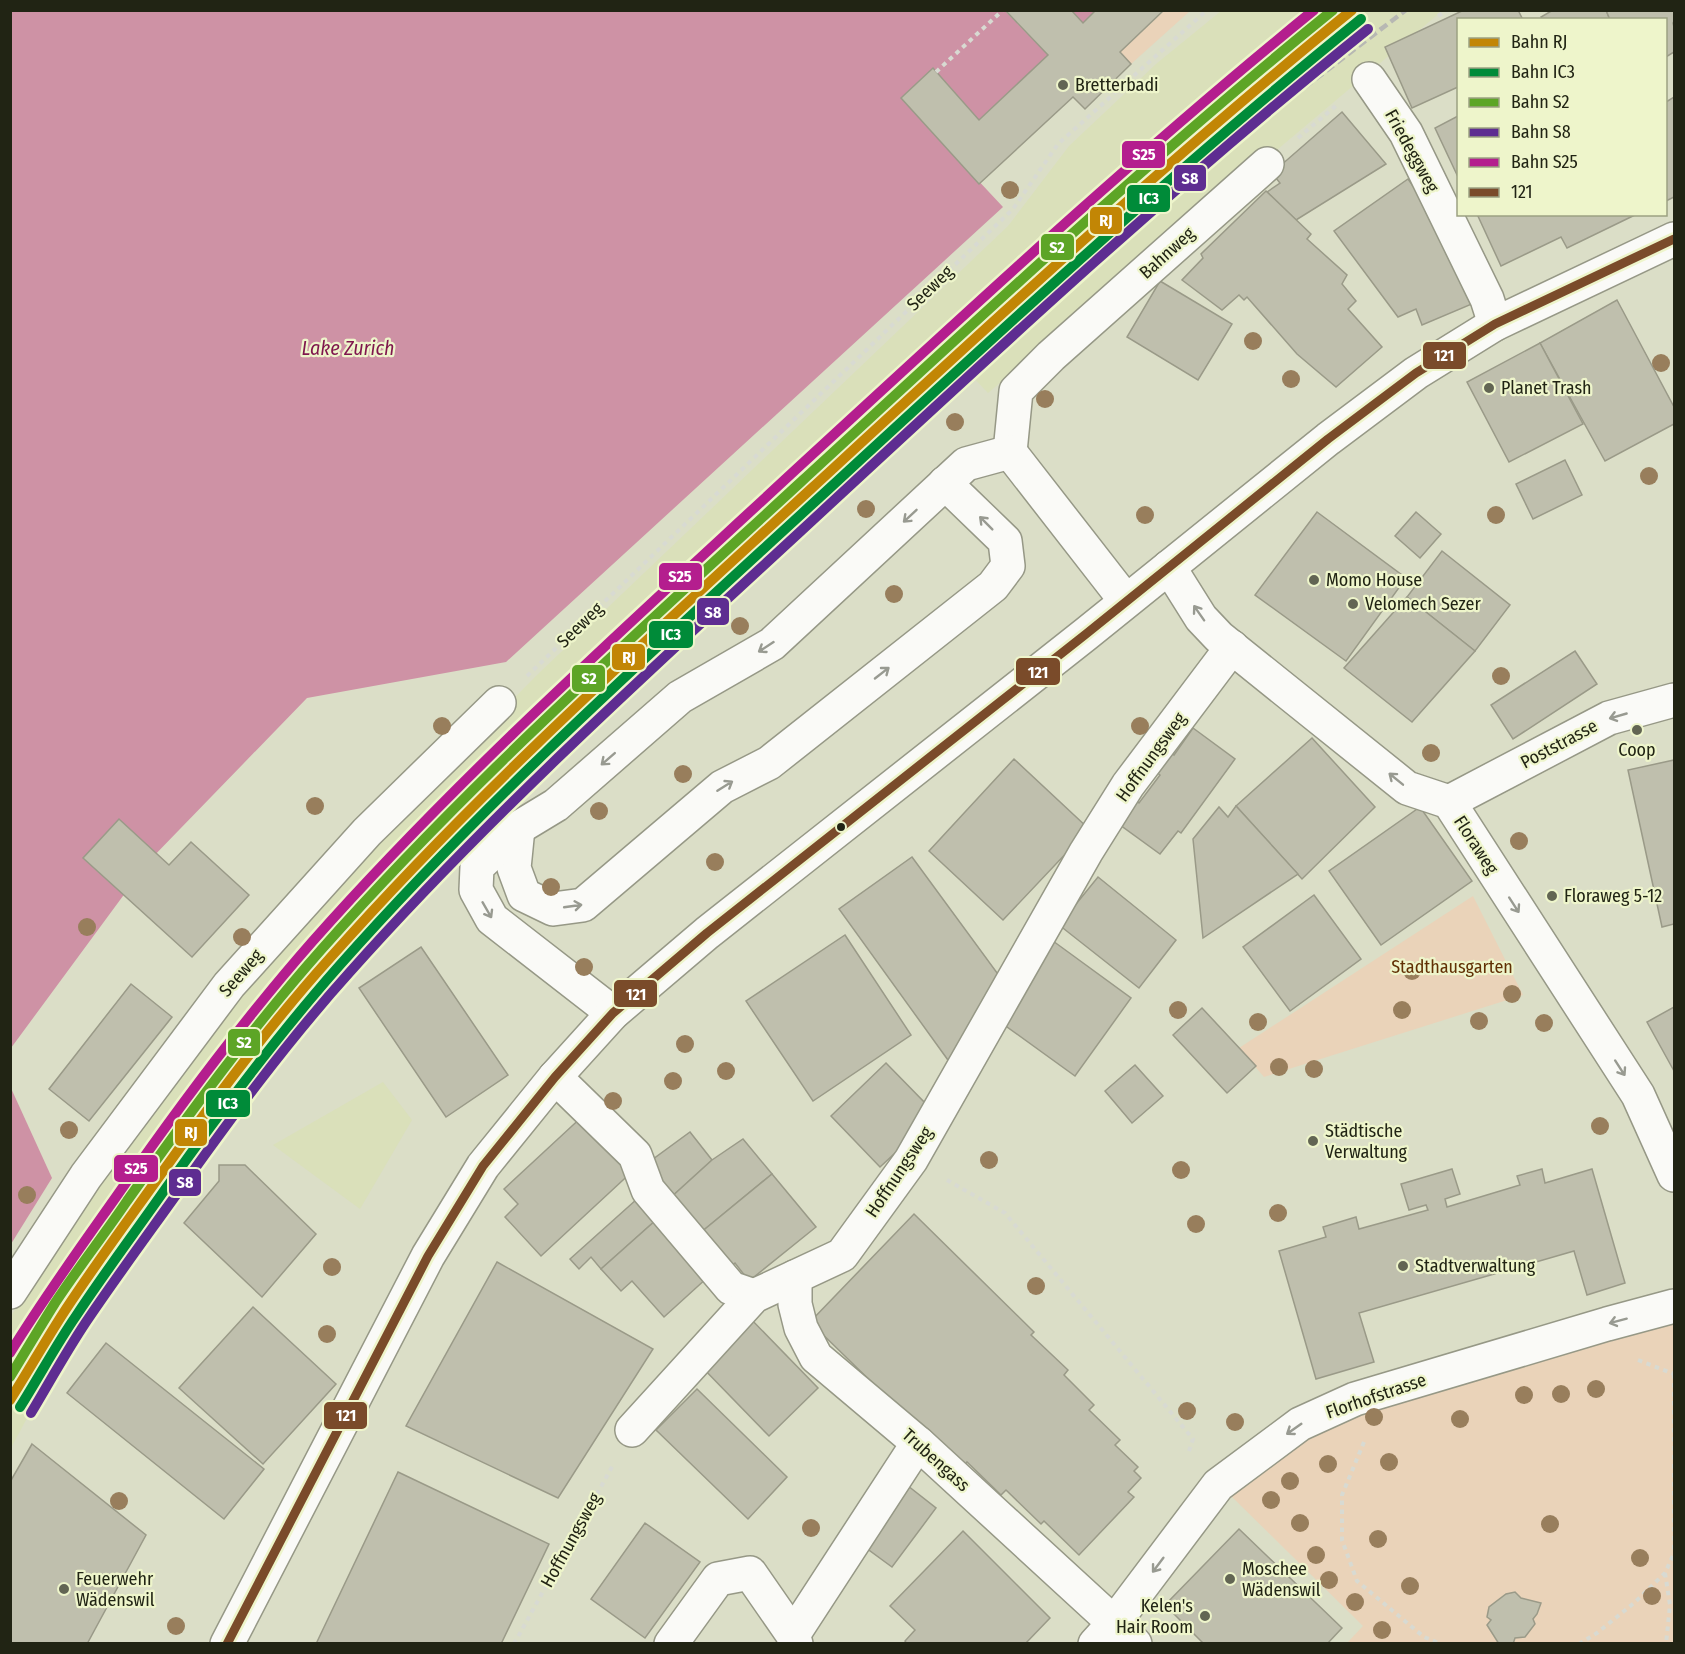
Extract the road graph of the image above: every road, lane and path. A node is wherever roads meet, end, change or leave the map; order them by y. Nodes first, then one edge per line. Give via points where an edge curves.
1 (1003, 10) edge
2 (1207, 10) edge
3 (1447, 10) edge
4 (1438, 16) dead end
5 (936, 72) dead end
6 (1369, 80) joint
7 (1267, 164) joint
8 (1674, 239) edge
9 (1495, 324) junction
10 (1010, 452) junction
11 (945, 483) junction
12 (1169, 567) junction
13 (1126, 601) junction
14 (1232, 647) junction
15 (1674, 700) edge
16 (499, 703) joint
17 (1449, 802) junction
18 (518, 828) junction
19 (613, 1013) junction
20 (555, 1077) junction
21 (939, 1175) dead end
22 (1674, 1175) edge
23 (795, 1277) junction
24 (10, 1292) edge
25 (754, 1296) junction
26 (1674, 1306) edge
27 (1607, 1324) junction
28 (1674, 1374) edge
29 (632, 1430) joint
30 (1364, 1442) dead end
31 (918, 1443) junction
32 (1218, 1485) junction
33 (1674, 1553) edge
34 (1665, 1573) junction
35 (1115, 1637) edge
36 (794, 1639) edge
37 (227, 1644) edge
38 (514, 1644) edge
39 (671, 1644) edge
40 (1441, 1644) edge
41 (1579, 1644) edge
42 (1666, 1644) edge

1 - 5 path
2 - 16 path, Seeweg via 1058,144 1013,208
3 - 4 path
6 - 7 path
6 - 9 street, Friedeggweg via 1406,133 1487,299
7 - 10 street, Bahnweg via 1016,390
8 - 9 street
9 - 12 street via 1416,373
10 - 11 street via 966,464
10 - 13 street
11 -> 18 street via 772,644 680,698 556,805
18 -> 11 street via 514,868 524,895 553,909 583,905 722,787 769,763 993,586 1008,566 1005,542
12 - 13 street
14 -> 12 street, Floraweg via 1201,618
13 - 19 street via 707,933
17 -> 14 street, Floraweg via 1407,788
14 - 23 street, Hoffnungsweg via 1128,785 1086,852 911,1160 842,1255
15 -> 17 street, Poststrasse via 1609,718
16 - 24 street, Seeweg via 366,832 229,985 86,1176
17 -> 22 street, Floraweg via 1638,1095
18 -> 19 street via 477,867 476,890 492,919
19 - 20 street
20 - 25 street via 634,1155 648,1190 731,1288
20 - 37 street via 483,1166 428,1257
21 - 32 path via 1005,1213 1193,1439 1188,1455
23 - 25 street, Hoffnungsweg
23 - 31 street, Trubengass via 795,1304 801,1328 816,1357
25 - 29 street, Hoffnungsweg
26 -> 27 street, Florhofstrasse
27 - 28 path via 1629,1356
27 -> 32 street, Florhofstrasse via 1355,1400 1300,1424
28 - 33 path
29 - 38 path, Hoffnungsweg
30 - 40 path via 1342,1495 1342,1540 1357,1581 1424,1637
31 - 35 street, Trubengass
31 - 36 street
32 -> 35 street, Florhofstrasse
33 - 34 path
34 - 41 path via 1616,1618
34 - 42 path via 1670,1605
36 - 39 street via 750,1573 718,1579

